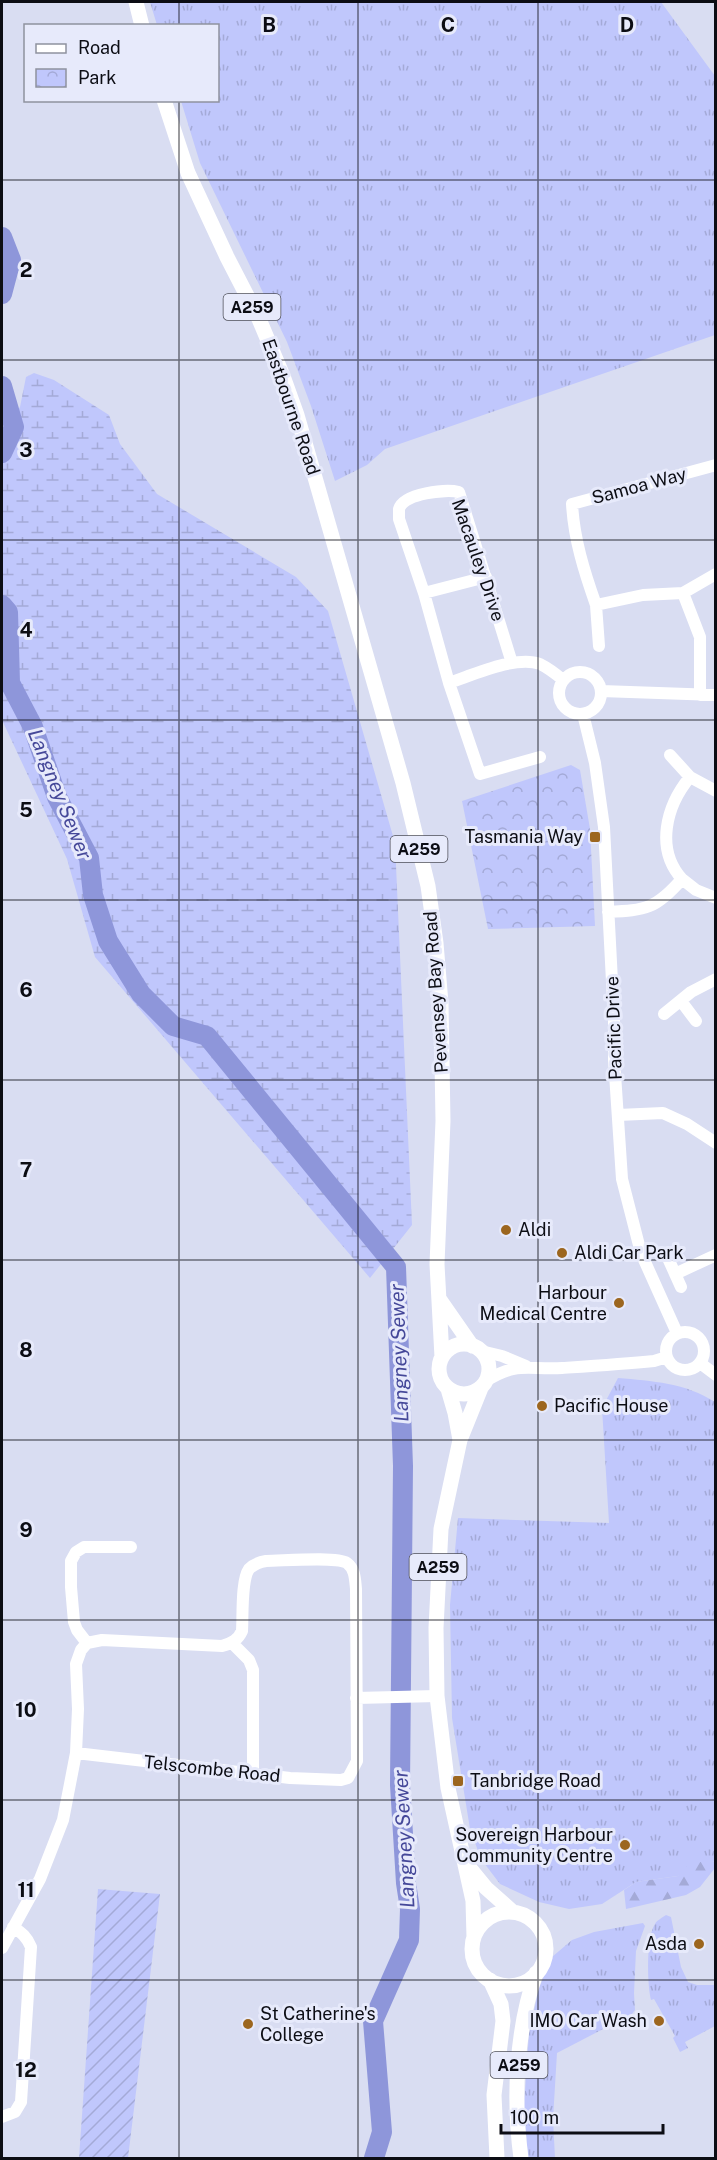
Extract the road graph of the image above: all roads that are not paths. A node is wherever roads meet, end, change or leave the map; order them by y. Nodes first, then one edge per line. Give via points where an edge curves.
1 (136, 2) edge
2 (142, 24) edge
3 (165, 102) edge
4 (716, 465) edge
5 (328, 518) joint
6 (716, 574) edge
7 (486, 577) junction
8 (683, 593) junction
9 (424, 594) junction
10 (596, 605) junction
11 (599, 646) dead end
12 (512, 663) junction
13 (563, 680) junction
14 (449, 683) junction
15 (601, 691) junction
16 (700, 695) junction
17 (716, 695) edge
18 (583, 714) junction
19 (670, 755) dead end
20 (540, 757) dead end
21 (690, 777) junction
22 (716, 791) edge
23 (682, 879) junction
24 (716, 898) edge
25 (608, 912) junction
26 (716, 979) edge
27 (681, 1001) junction
28 (664, 1014) dead end
29 (696, 1021) dead end
30 (618, 1115) junction
31 (716, 1143) edge
32 (716, 1255) edge
33 (667, 1256) dead end
34 (675, 1274) junction
35 (681, 1287) dead end
36 (440, 1300) junction
37 (677, 1333) junction
38 (476, 1348) junction
39 (442, 1357) junction
40 (667, 1357) junction
41 (700, 1364) junction
42 (526, 1366) junction
43 (716, 1376) edge
44 (483, 1384) junction
45 (448, 1389) junction
46 (460, 1440) junction
47 (131, 1547) dead end
48 (87, 1643) junction
49 (232, 1643) junction
50 (437, 1696) junction
51 (356, 1698) junction
52 (76, 1753) junction
53 (253, 1773) junction
54 (466, 1864) junction
55 (513, 1912) junction
56 (13, 1927) junction
57 (474, 1937) junction
58 (2, 1948) edge
59 (536, 1973) junction
60 (490, 1980) junction
61 (2, 2117) edge
62 (497, 2158) edge
63 (521, 2158) edge

1 - 2 main road
3 - 5 main road, Eastbourne Road / A259 via 188,173 283,376
4 - 10 street, Samoa Way via 572,504 582,565
5 - 36 main road, Pevensey Bay Road / A259 via 428,886 441,1003 443,1121 437,1264
6 - 8 street
7 - 9 street
7 - 9 street, Macauley Drive via 459,492 439,491 403,502 399,510
7 - 12 street, Macauley Drive
8 - 10 street via 643,595
8 - 16 street via 700,637
9 - 14 street
10 - 11 street
12 - 13 street via 539,664
12 - 14 street
13 - 15 street via 575,672 589,674
13 - 18 street via 559,688 561,704 575,714
14 - 20 street via 480,774
15 - 16 street
15 - 18 street via 596,706
16 - 17 street
18 - 25 street, Pacific Drive via 604,827
19 - 21 street
21 - 22 street
21 - 23 street via 675,798 666,834 668,856
23 - 24 street
23 - 25 street via 657,903 640,910
25 - 30 street, Pacific Drive
26 - 27 street
27 - 28 street
27 - 29 street
30 - 31 street via 663,1113
30 - 37 street, Pacific Drive via 625,1196 641,1253
32 - 34 street
33 - 34 street
34 - 35 street
36 - 38 main road
36 - 39 main road, Pevensey Bay Road / A259
37 - 40 street via 667,1344
37 - 41 street via 694,1333 702,1341 705,1353
38 - 39 main road via 454,1346
38 - 42 street
38 - 44 main road via 489,1365
39 - 45 main road via 439,1374
40 - 41 street via 682,1370
40 - 42 street via 564,1368
41 - 43 street
42 - 44 street via 501,1371
44 - 45 main road via 468,1394
44 - 46 main road, A259
45 - 46 main road, A259
46 - 50 main road, A259 via 441,1529
47 - 48 street via 84,1547 71,1561 74,1622
48 - 49 street
48 - 52 street via 76,1665
49 - 51 street via 242,1631 245,1578 257,1563 334,1560 348,1564 354,1572 356,1589
49 - 53 street via 253,1670
50 - 51 street
50 - 54 main road, A259 via 448,1788
51 - 53 street, Telscombe Road via 357,1761 348,1778 290,1778
52 - 53 street, Telscombe Road
52 - 56 street via 53,1849
54 - 55 main road, A259
54 - 57 main road, A259
55 - 57 main road via 490,1917
55 - 59 main road via 530,1919 542,1933 545,1952
56 - 58 street
56 - 61 street via 28,1939 31,1947 21,2102 15,2112
57 - 60 main road via 472,1954 476,1965
59 - 60 main road via 513,1985
59 - 63 main road, A259 via 525,2012 518,2078
60 - 62 main road, A259 via 501,2004 503,2021 494,2095

